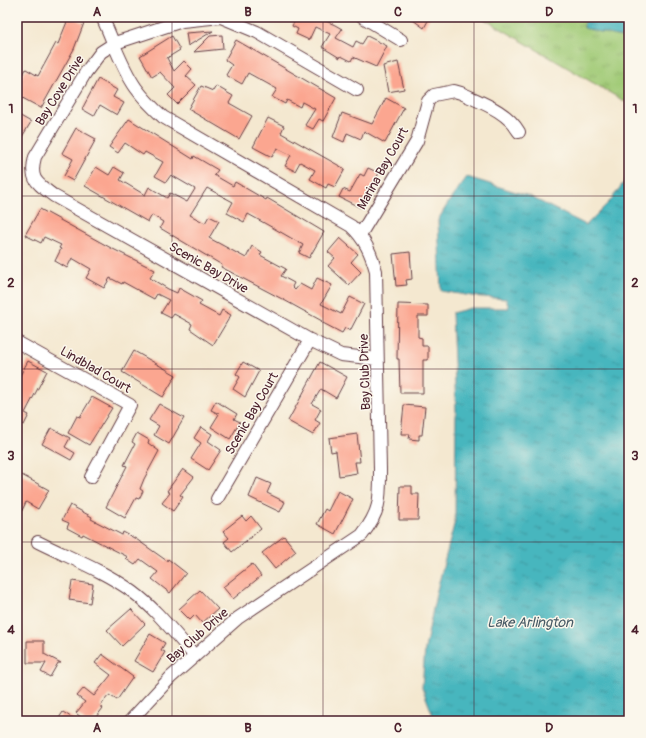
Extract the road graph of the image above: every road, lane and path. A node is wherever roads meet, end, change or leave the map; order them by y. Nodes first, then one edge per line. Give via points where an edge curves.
1 (102, 17) edge
2 (111, 17) edge
3 (221, 17) edge
4 (363, 17) edge
5 (113, 40) junction
6 (401, 40) dead end
7 (357, 90) dead end
8 (519, 132) dead end
9 (36, 180) joint
10 (360, 235) junction
11 (310, 340) junction
12 (17, 343) edge
13 (377, 359) junction
14 (91, 477) dead end
15 (217, 499) dead end
16 (38, 542) dead end
17 (195, 656) junction
18 (130, 721) edge

1 - 5 street, Bay Club Drive
2 - 5 street, Bay Club Drive
3 - 5 street, Bay Cove Drive via 182,21
3 - 7 street via 257,32
4 - 6 street
5 - 9 street, Bay Cove Drive via 93,61 35,157 32,169
5 - 10 street, Bay Club Drive via 134,86 163,117 351,226
8 - 10 street, Marina Bay Court via 505,115 461,93 454,91 434,95 428,101 417,141
9 - 11 street, Scenic Bay Drive via 54,196
10 - 13 street, Bay Club Drive via 372,256 376,271
11 - 13 street, Scenic Bay Drive via 341,355
11 - 15 street, Scenic Bay Court
12 - 14 street, Lindblad Court via 130,405
13 - 17 street, Bay Club Drive via 380,498 373,519 362,535 238,618
16 - 17 street via 112,579 134,593
17 - 18 street, Bay Club Drive via 171,677

